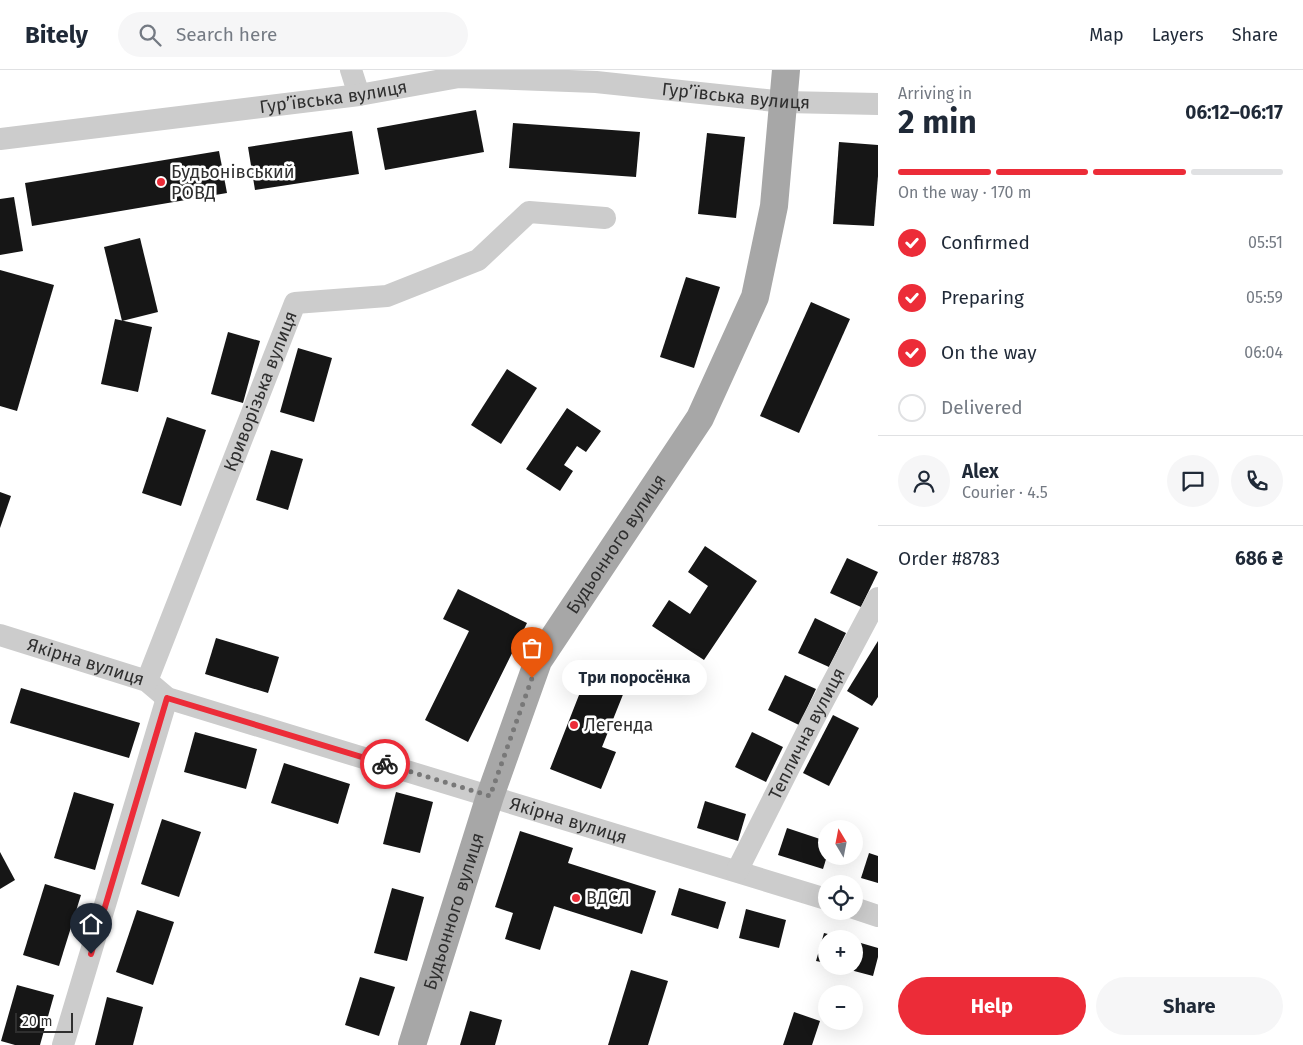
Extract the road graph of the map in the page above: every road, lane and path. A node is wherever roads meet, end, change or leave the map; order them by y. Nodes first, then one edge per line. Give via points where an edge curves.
1 (351, 70) edge
2 (786, 70) edge
3 (359, 95) junction
4 (785, 102) junction
5 (878, 104) edge
6 (0, 139) edge
7 (606, 218) dead end
8 (878, 598) edge
9 (0, 636) edge
10 (147, 681) junction
11 (167, 698) junction
12 (490, 796) junction
13 (737, 871) junction
14 (818, 896) edge
15 (863, 911) edge
16 (878, 916) edge
17 (64, 1045) edge
18 (412, 1045) edge

1 - 3 street
2 - 4 main road, Будьонного вулиця
3 - 4 street, Гур’ївська вулиця via 459,77 596,82
3 - 6 street, Гур’ївська вулиця
4 - 5 street, Гур’ївська вулиця
4 - 12 main road, Будьонного вулиця via 774,206 755,298 700,418 538,661
7 - 10 street, Криворізька вулиця via 529,212 478,260 386,296 295,303
8 - 13 street, Теплична вулиця
9 - 10 street, Якірна вулиця
10 - 11 street, Якірна вулиця
11 - 12 street, Якірна вулиця
11 - 17 street
12 - 13 street, Якірна вулиця
12 - 18 main road, Будьонного вулиця
13 - 14 street, Якірна вулиця
15 - 16 street

